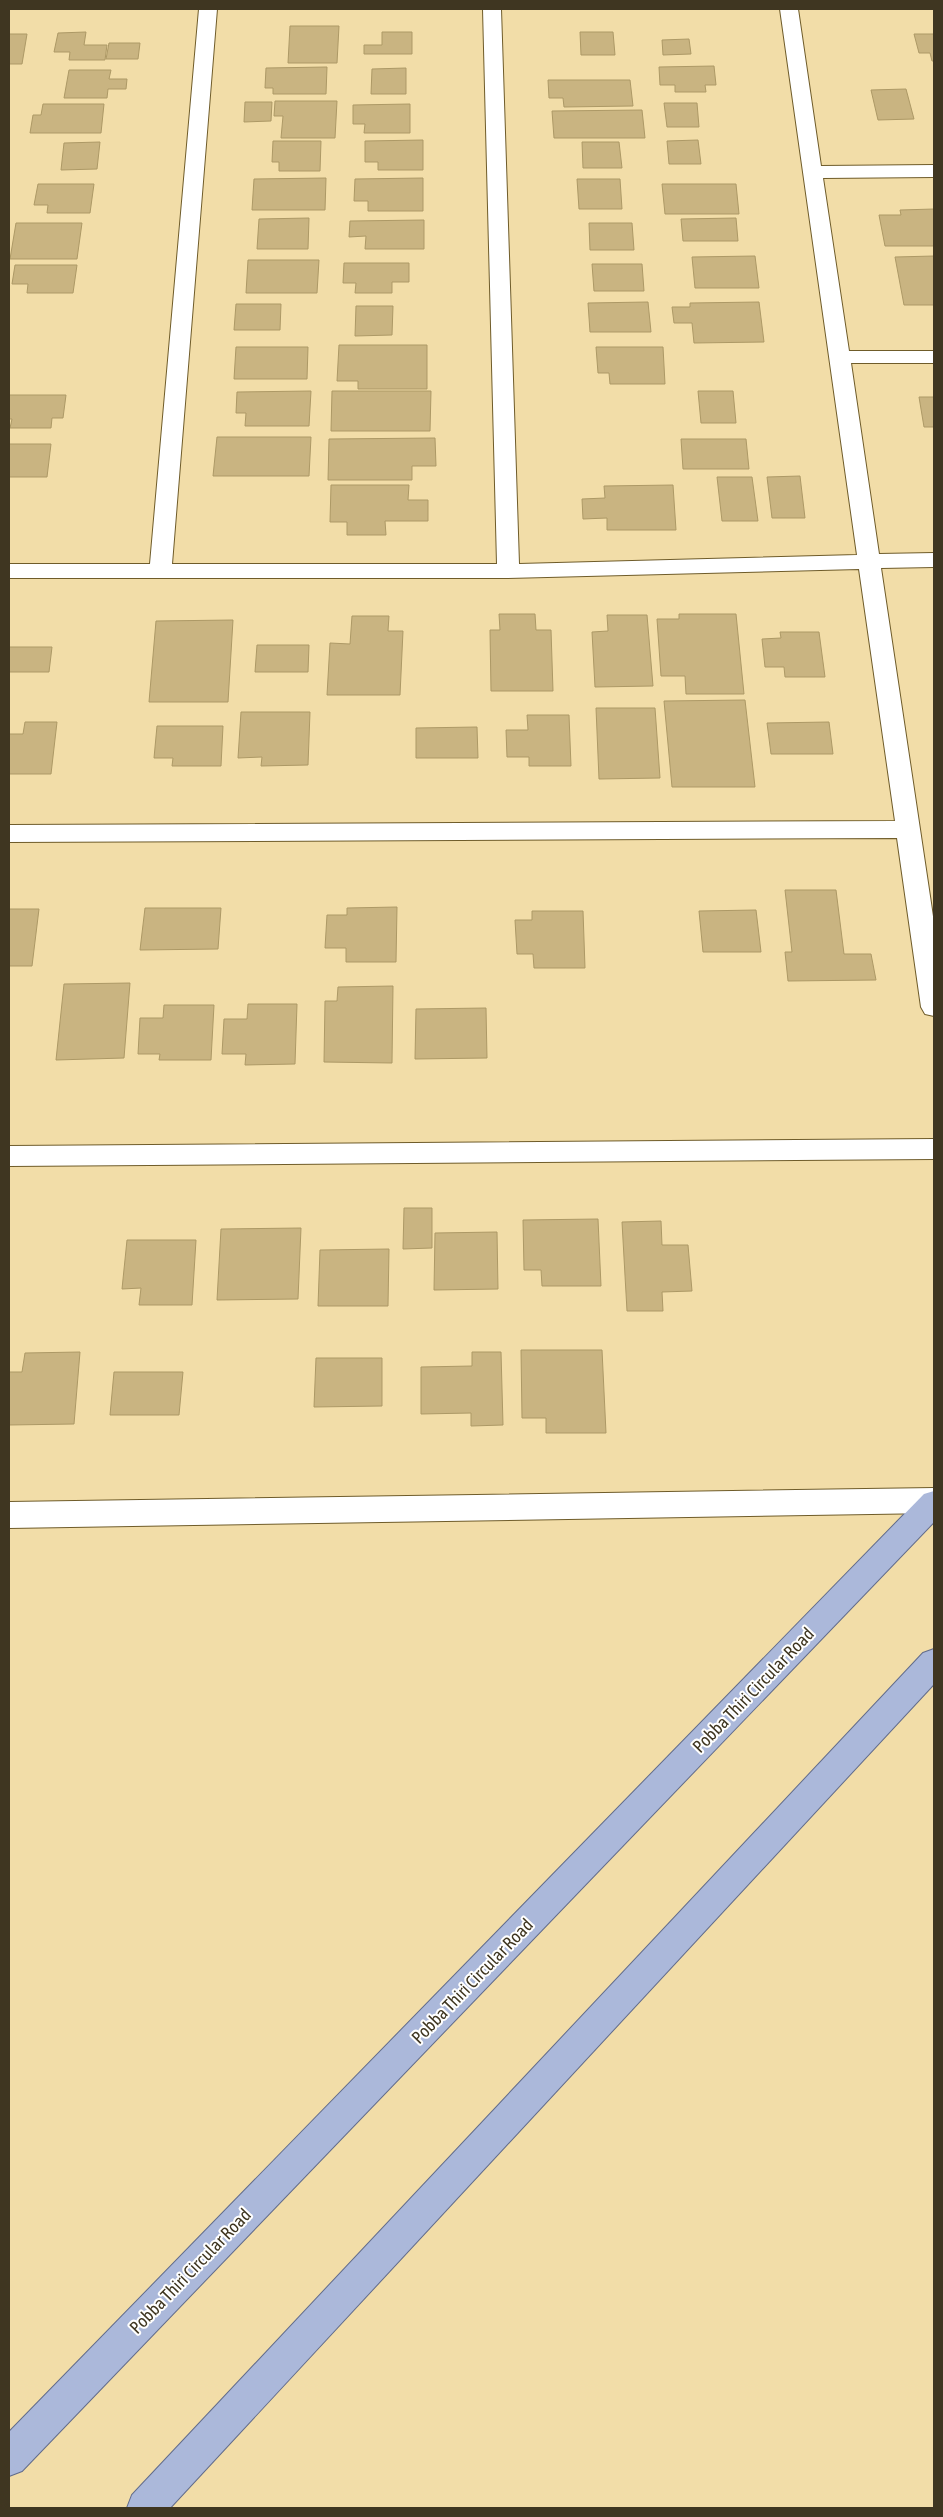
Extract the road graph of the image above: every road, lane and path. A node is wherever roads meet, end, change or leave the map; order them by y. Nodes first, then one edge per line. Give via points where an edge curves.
1 (208, 9) edge
2 (492, 9) edge
3 (789, 9) edge
4 (934, 171) edge
5 (813, 172) junction
6 (840, 357) junction
7 (934, 357) edge
8 (934, 560) edge
9 (869, 561) junction
10 (160, 570) junction
11 (508, 570) junction
12 (9, 571) edge
13 (908, 829) junction
14 (9, 834) edge
15 (934, 1007) edge
16 (934, 1149) edge
17 (9, 1156) edge
18 (934, 1501) edge
19 (9, 1515) edge
20 (934, 1663) edge
21 (9, 2458) edge
22 (145, 2508) edge

1 - 10 street
2 - 11 street
3 - 5 street
4 - 5 street
5 - 6 street
6 - 7 street
6 - 9 street
8 - 9 street
9 - 11 street
9 - 13 street
10 - 11 street
10 - 12 street
13 - 14 street
13 - 15 street
16 - 17 street
18 - 19 street
18 - 21 main road, Pobba Thiri Circular Road
20 - 22 main road

